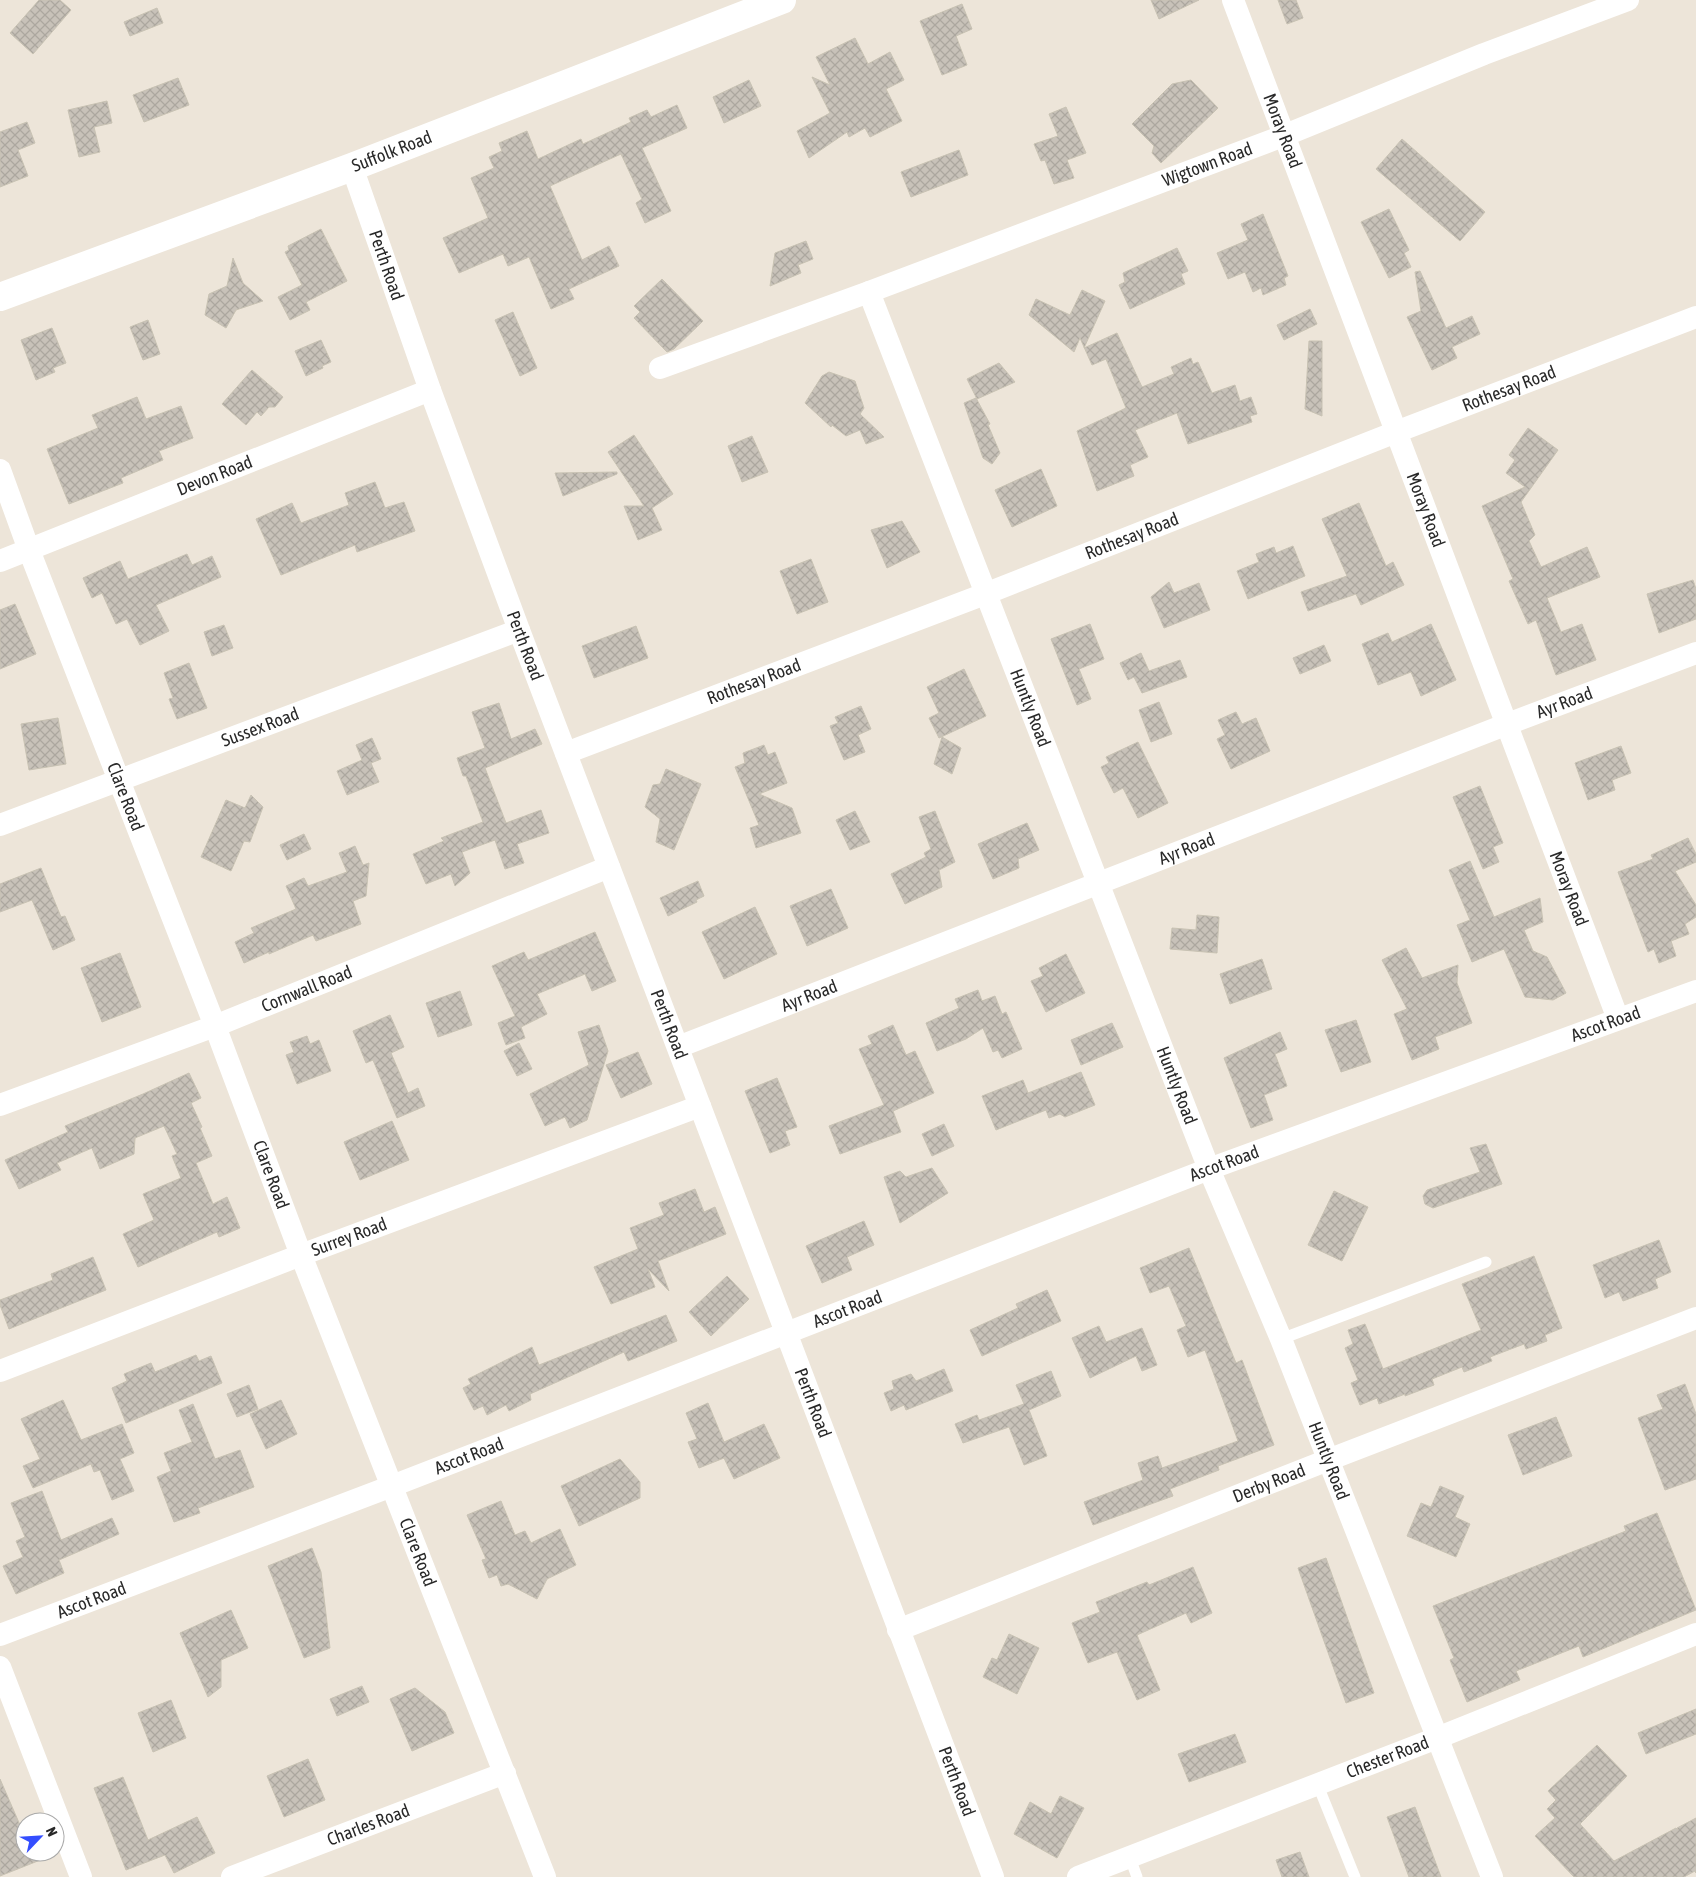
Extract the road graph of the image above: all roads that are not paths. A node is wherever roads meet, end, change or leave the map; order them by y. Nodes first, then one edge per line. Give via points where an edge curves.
1 (1233, 0) edge
2 (1628, 0) edge
3 (774, 1) edge
4 (1283, 136) junction
5 (352, 167) junction
6 (869, 292) junction
7 (0, 297) edge
8 (1696, 317) edge
9 (660, 368) dead end
10 (430, 390) junction
11 (1396, 432) junction
12 (0, 470) edge
13 (29, 550) junction
14 (0, 561) edge
15 (985, 594) junction
16 (519, 630) junction
17 (1696, 653) edge
18 (1505, 725) junction
19 (566, 753) junction
20 (120, 781) junction
21 (0, 825) edge
22 (609, 867) junction
23 (1097, 884) junction
24 (1696, 991) edge
25 (1618, 1019) junction
26 (215, 1026) junction
27 (678, 1047) junction
28 (0, 1105) edge
29 (700, 1106) junction
30 (1209, 1169) junction
31 (301, 1255) junction
32 (1486, 1262) dead end
33 (1696, 1318) edge
34 (786, 1333) junction
35 (1281, 1339) junction
36 (0, 1371) edge
37 (1328, 1460) junction
38 (392, 1486) junction
39 (898, 1630) junction
40 (1696, 1634) edge
41 (0, 1635) edge
42 (0, 1667) edge
43 (1437, 1738) junction
44 (505, 1773) junction
45 (1317, 1783) junction
46 (1133, 1867) edge
47 (81, 1877) edge
48 (232, 1877) edge
49 (545, 1877) edge
50 (993, 1877) edge
51 (1078, 1877) edge
52 (1354, 1877) edge
53 (1492, 1877) edge

1 - 4 street, Moray Road
2 - 4 street, Wigtown Road via 1474,58
3 - 5 street, Suffolk Road
4 - 6 street, Wigtown Road
4 - 11 street, Moray Road
5 - 7 street, Suffolk Road
5 - 10 street, Perth Road
6 - 9 street, Wigtown Road
6 - 15 street, Huntly Road
8 - 11 street, Rothesay Road
10 - 13 street, Devon Road
10 - 16 street, Perth Road
11 - 15 street, Rothesay Road
11 - 18 street, Moray Road
12 - 13 street, Clare Road
13 - 14 street, Devon Road
13 - 20 street, Clare Road
15 - 19 street, Rothesay Road
15 - 23 street, Huntly Road
16 - 19 street, Perth Road
16 - 20 street, Sussex Road
17 - 18 street, Ayr Road
18 - 23 street, Ayr Road
18 - 25 street, Moray Road
19 - 22 street, Perth Road
20 - 21 street, Sussex Road
20 - 26 street, Clare Road
22 - 26 street, Cornwall Road
22 - 27 street, Perth Road
23 - 27 street, Ayr Road
23 - 30 street, Huntly Road
24 - 25 street, Ascot Road
25 - 30 street, Ascot Road
26 - 28 street, Cornwall Road
26 - 31 street, Clare Road
27 - 29 street, Perth Road
29 - 31 street, Surrey Road
29 - 34 street, Perth Road
30 - 34 street, Ascot Road
30 - 35 street, Huntly Road
31 - 36 street, Surrey Road
31 - 38 street, Clare Road
32 - 35 lane
33 - 37 street, Derby Road
34 - 38 street, Ascot Road
34 - 39 street, Perth Road
35 - 37 street, Huntly Road
37 - 39 street, Derby Road
37 - 43 street, Huntly Road
38 - 41 street, Ascot Road
38 - 44 street, Clare Road
39 - 50 street, Perth Road
40 - 43 street, Chester Road
42 - 47 street
43 - 45 street, Chester Road
43 - 53 street, Huntly Road
44 - 48 street, Charles Road
44 - 49 street, Clare Road
45 - 46 street, Chester Road
45 - 52 lane
46 - 51 street, Chester Road

